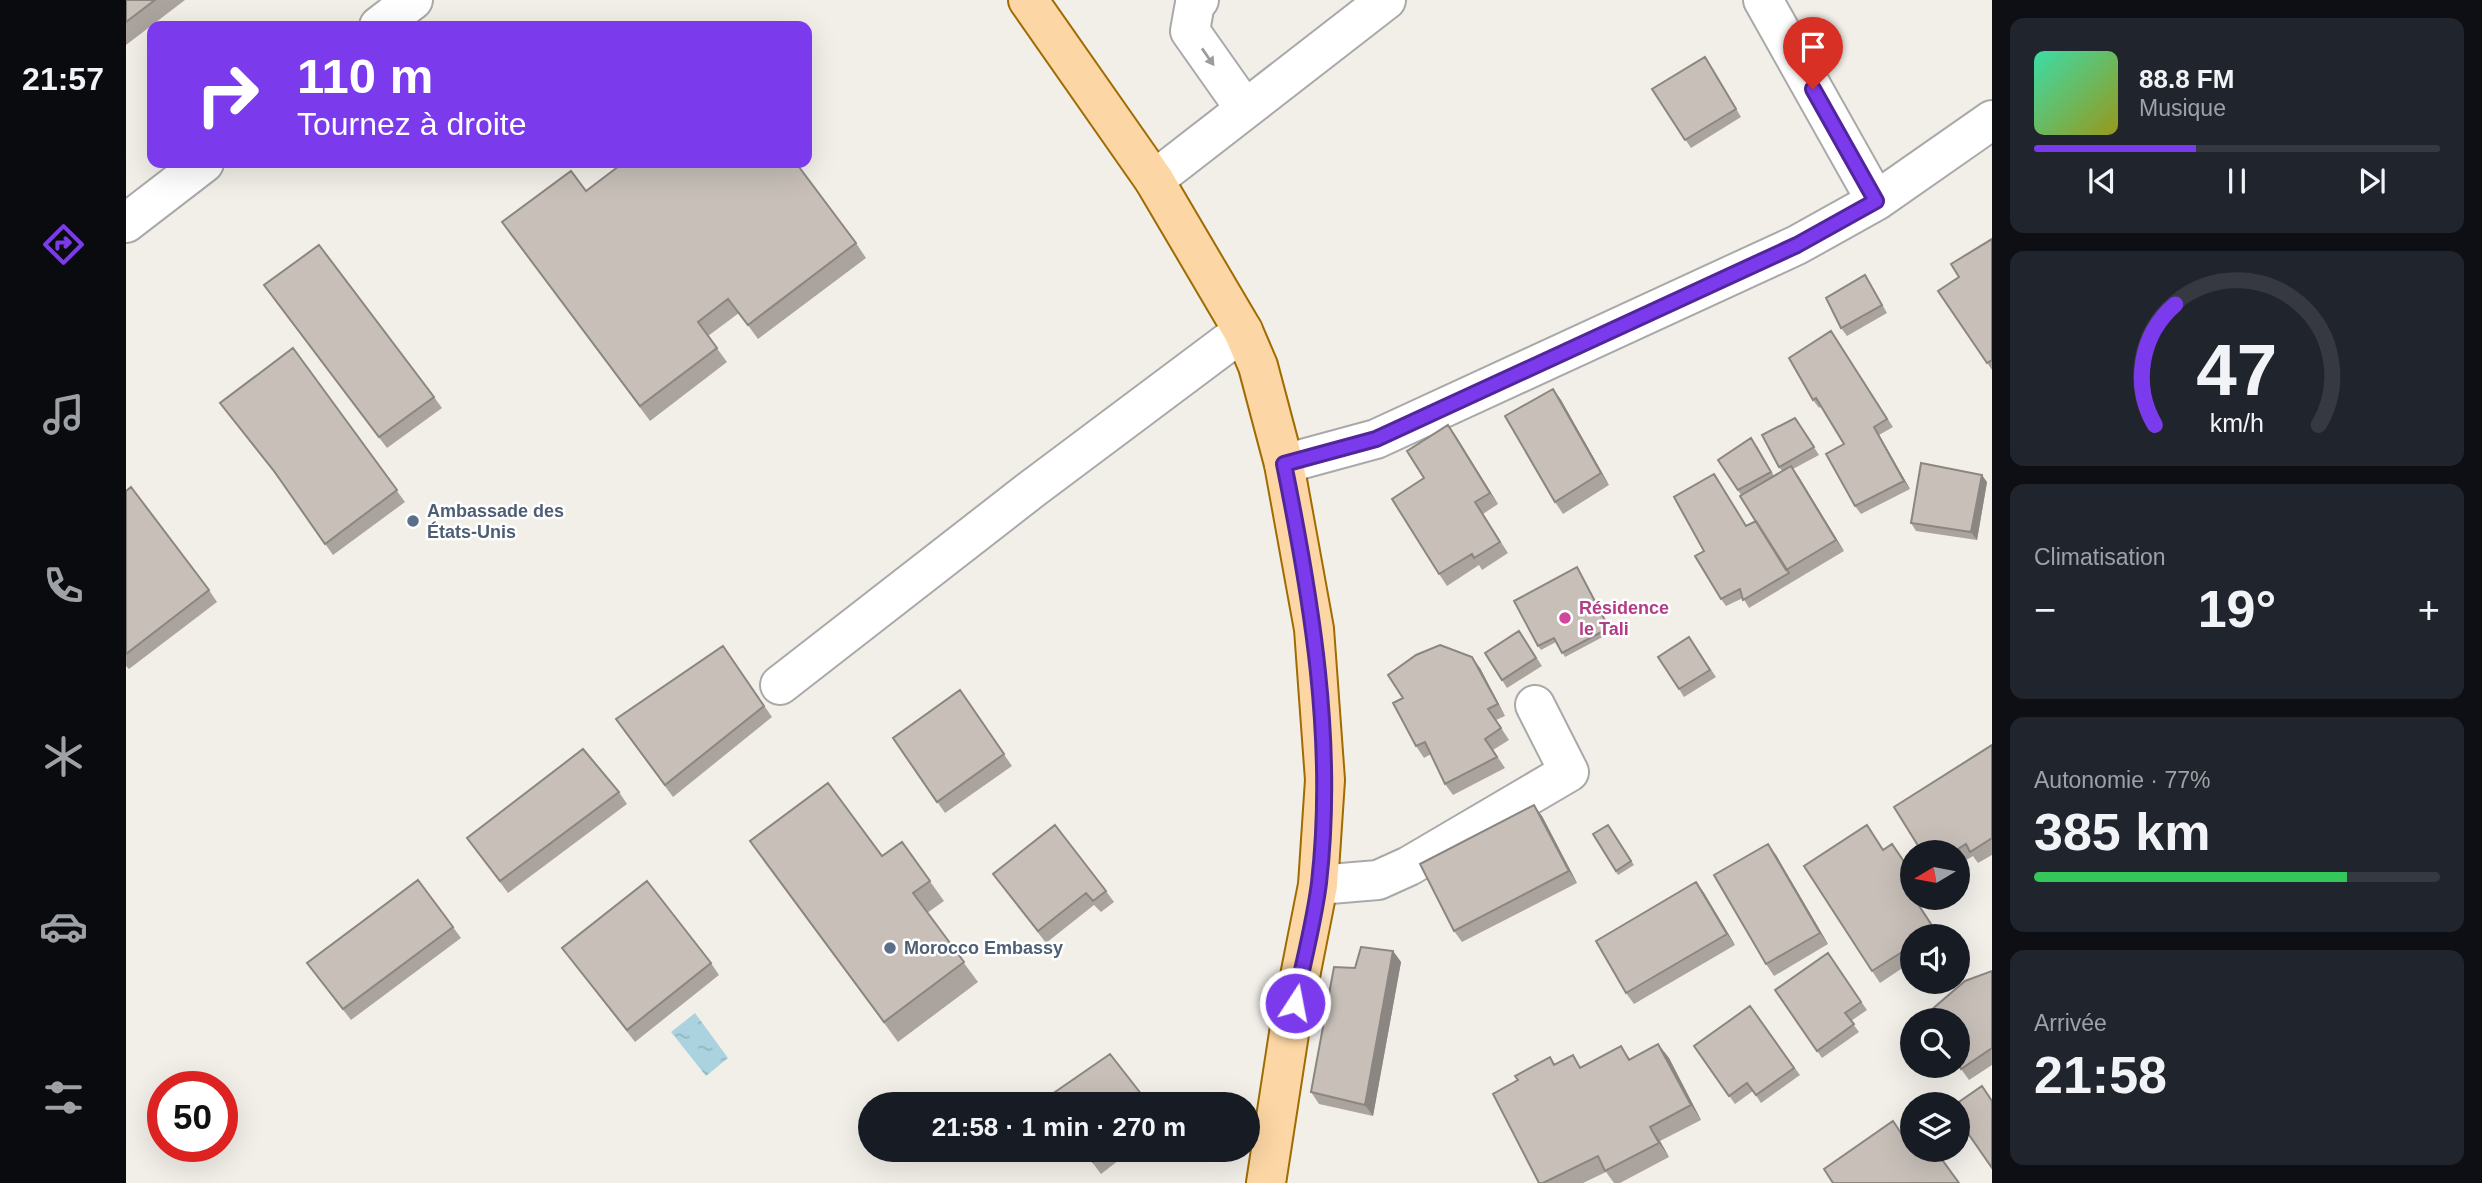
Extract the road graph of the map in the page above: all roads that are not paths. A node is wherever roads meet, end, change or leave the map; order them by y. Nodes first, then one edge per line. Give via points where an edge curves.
1 (413, 0) edge
2 (1028, 0) edge
3 (1199, 0) edge
4 (1386, 0) edge
5 (1763, 0) edge
6 (386, 21) edge
7 (1245, 109) junction
8 (1992, 120) edge
9 (198, 168) edge
10 (1154, 180) junction
11 (1876, 201) junction
12 (126, 223) edge
13 (1243, 331) junction
14 (1284, 464) junction
15 (780, 685) dead end
16 (1535, 705) dead end
17 (1318, 885) junction
18 (1266, 1183) edge

1 - 6 street
2 - 10 main road
3 -> 7 street via 1191,31
4 - 7 street
5 - 11 street
7 - 10 street
8 - 11 street
9 - 12 street
10 - 13 main road
11 - 14 street via 1797,245 1376,439
13 - 14 main road via 1258,366
13 - 15 street
14 - 17 main road via 1314,629 1321,705 1325,780
16 - 17 street via 1569,772 1378,880
17 - 18 main road

